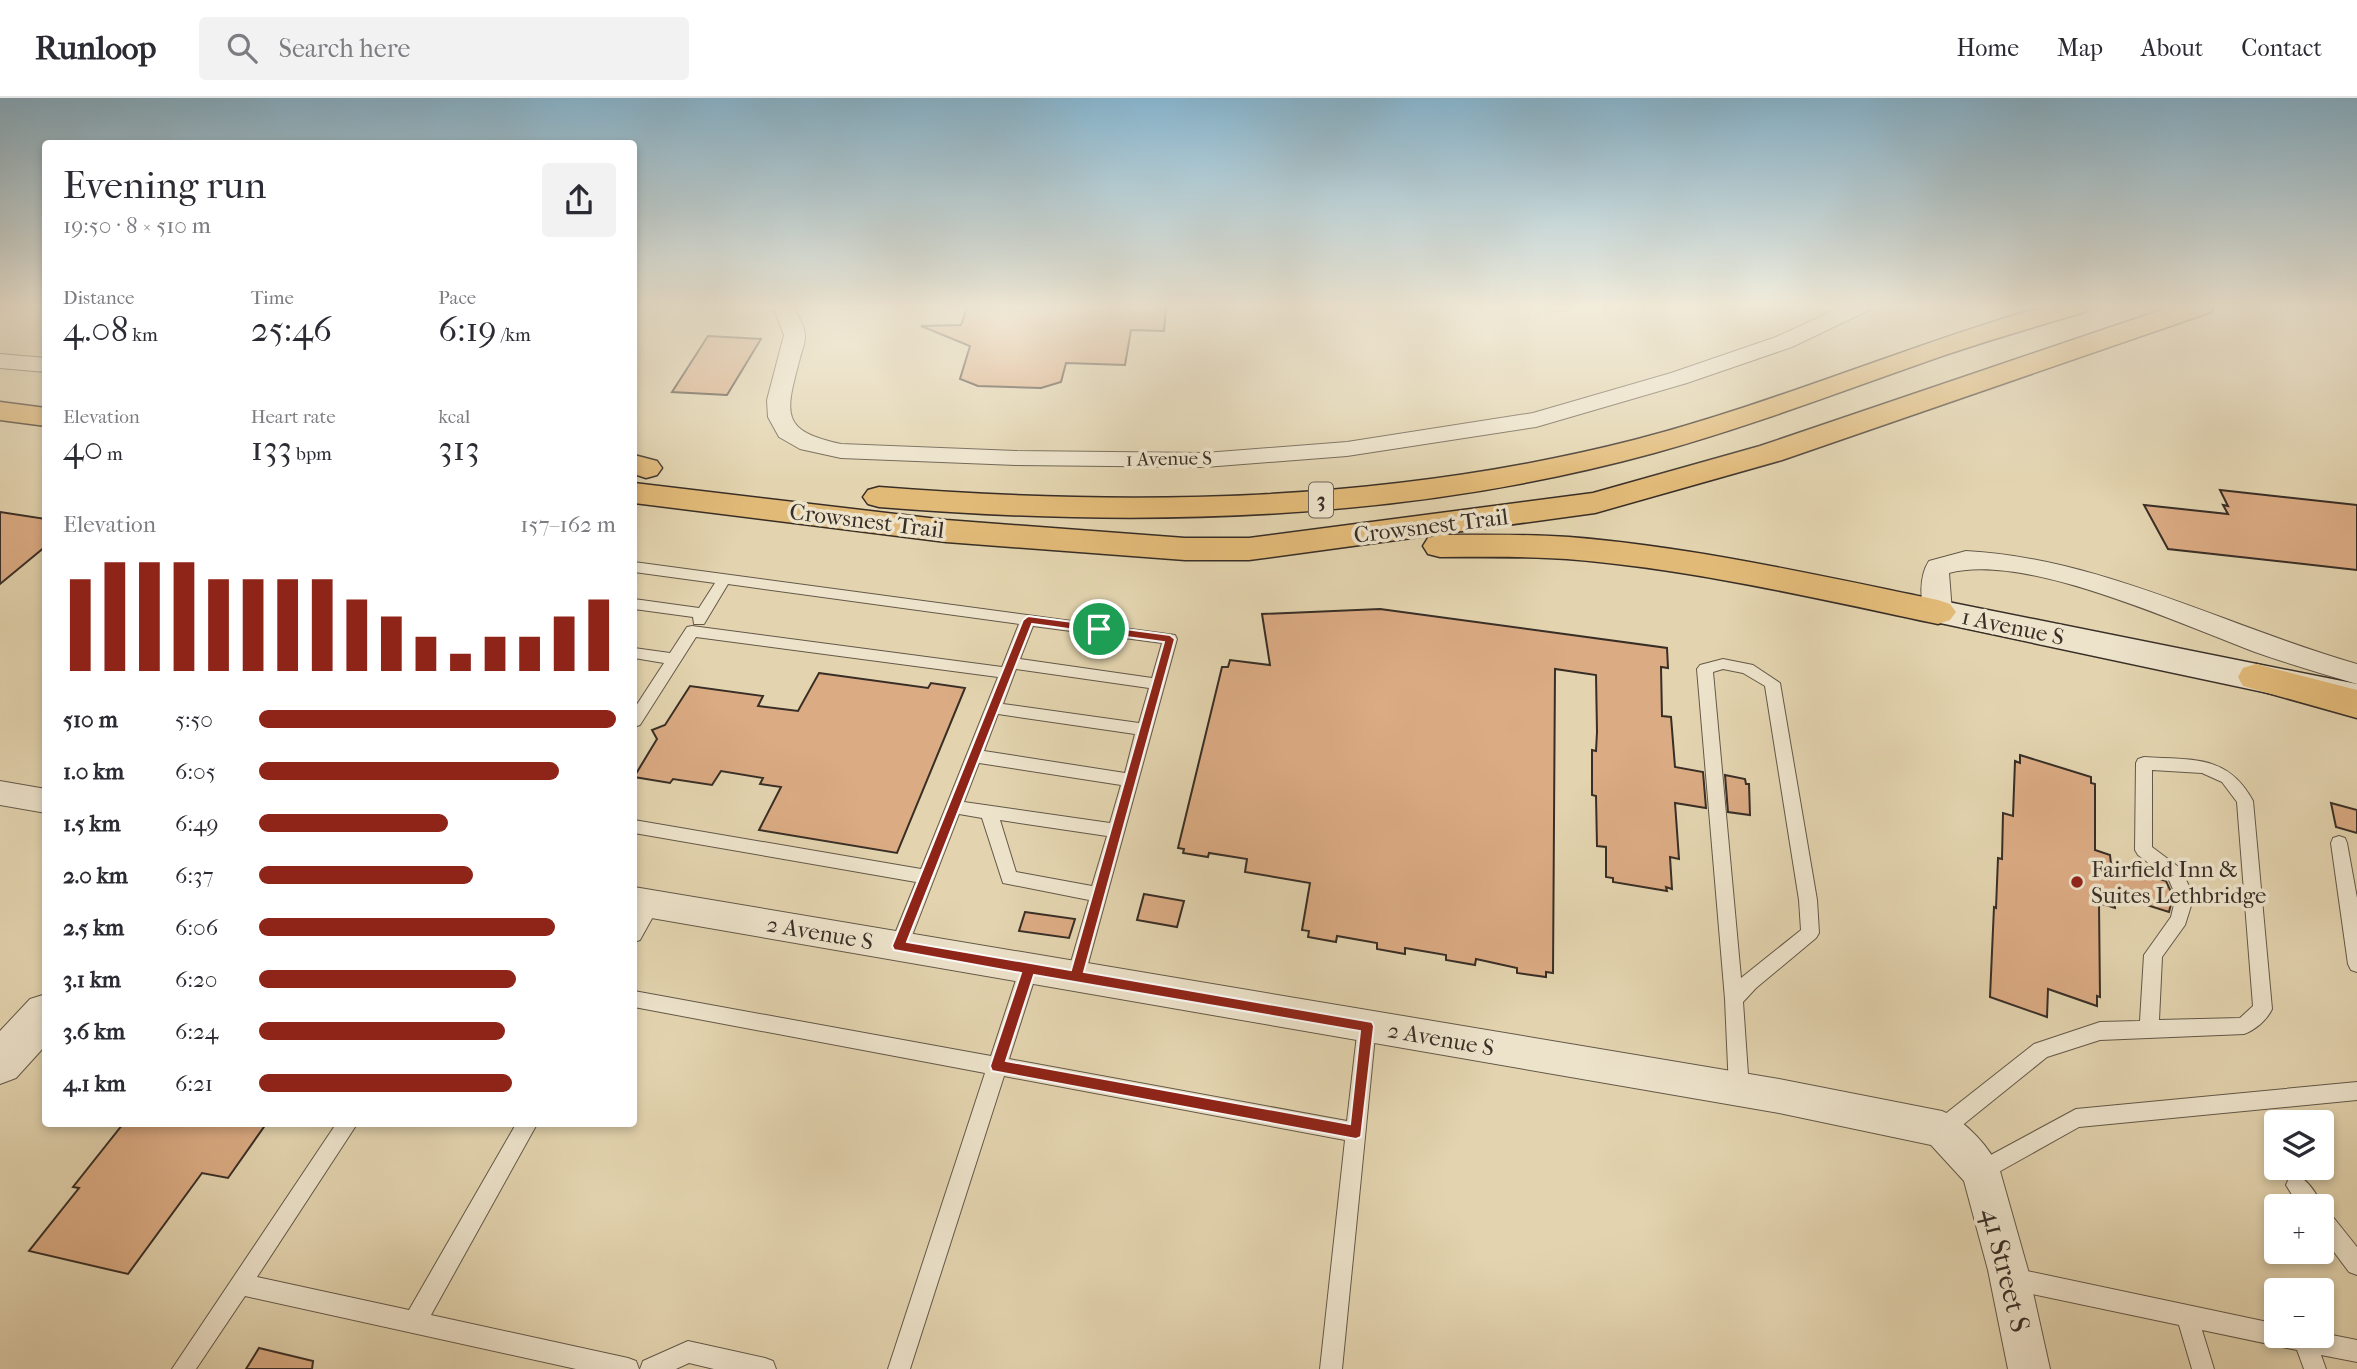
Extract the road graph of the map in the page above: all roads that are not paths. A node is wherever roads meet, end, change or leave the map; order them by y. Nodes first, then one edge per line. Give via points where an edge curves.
1 (788, 365) edge
2 (1716, 365) edge
3 (1891, 365) edge
4 (2025, 365) edge
5 (0, 385) edge
6 (42, 390) edge
7 (0, 411) edge
8 (42, 416) edge
9 (637, 473) edge
10 (680, 499) junction
11 (637, 501) edge
12 (1249, 549) junction
13 (637, 567) edge
14 (724, 580) junction
15 (637, 604) edge
16 (1938, 612) junction
17 (703, 614) junction
18 (1028, 620) junction
19 (692, 631) junction
20 (637, 653) edge
21 (674, 659) junction
22 (1009, 668) junction
23 (2357, 674) edge
24 (2256, 677) junction
25 (1157, 684) junction
26 (2357, 698) edge
27 (2357, 704) edge
28 (993, 708) junction
29 (637, 712) edge
30 (1144, 730) junction
31 (974, 756) junction
32 (1130, 780) junction
33 (0, 793) edge
34 (42, 799) edge
35 (954, 807) junction
36 (989, 812) junction
37 (637, 828) edge
38 (1116, 831) junction
39 (2339, 843) dead end
40 (926, 877) junction
41 (1098, 894) junction
42 (642, 902) edge
43 (637, 923) edge
44 (2356, 932) edge
45 (899, 946) junction
46 (2357, 964) edge
47 (1029, 968) junction
48 (1076, 976) junction
49 (1734, 999) junction
50 (637, 1000) edge
51 (42, 1017) edge
52 (1367, 1026) junction
53 (2149, 1030) junction
54 (0, 1063) edge
55 (997, 1066) junction
56 (1739, 1089) junction
57 (2357, 1091) edge
58 (345, 1127) edge
59 (525, 1127) edge
60 (1942, 1129) junction
61 (1356, 1132) junction
62 (1981, 1171) junction
63 (2296, 1185) dead end
64 (2303, 1194) edge
65 (2334, 1234) edge
66 (2357, 1264) edge
67 (2010, 1278) junction
68 (239, 1284) junction
69 (2187, 1316) junction
70 (415, 1322) junction
71 (2264, 1332) edge
72 (2334, 1346) edge
73 (2308, 1348) edge
74 (2357, 1351) edge
75 (183, 1369) edge
76 (628, 1369) edge
77 (651, 1369) edge
78 (765, 1369) edge
79 (899, 1369) edge
80 (1331, 1369) edge
81 (2029, 1369) edge
82 (2203, 1369) edge
83 (2315, 1369) edge

1 - 2 street, 1 Avenue S via 778,400 787,432 808,444 841,452 1205,460 1347,449 1535,420
3 - 9 highway, Crowsnest Trail / 3 via 1726,423 1630,450 1500,477 1262,506 1179,509 926,502
4 - 12 highway, Crowsnest Trail / 3 via 1771,453 1595,503
5 - 6 highway
7 - 8 highway
9 - 10 highway, Crowsnest Trail / 3
10 - 11 highway
10 - 12 highway, Crowsnest Trail / 3 via 946,531 1185,549
12 - 16 highway via 1567,548 1703,565
13 - 14 lane
14 - 17 lane
14 - 18 lane
15 - 17 lane
16 - 23 street, 1 Avenue S via 1938,566 1962,558 1987,559 2110,589
16 - 24 main road, 1 Avenue S
17 - 19 lane
18 - 22 lane
18 - 25 lane via 1170,639
19 - 21 lane
19 - 22 lane
20 - 21 lane
21 - 29 lane
22 - 25 lane
22 - 28 lane
24 - 26 main road, 1 Avenue S
24 - 27 highway
25 - 30 lane
28 - 30 lane
28 - 31 lane
30 - 32 lane
31 - 32 lane
31 - 35 lane
32 - 38 lane
33 - 34 street
35 - 36 lane
35 - 40 lane
36 - 38 lane
36 - 41 lane via 1009,878
37 - 40 lane
38 - 41 lane
39 - 44 lane
40 - 45 lane
41 - 48 lane
42 - 43 lane
42 - 45 street, 2 Avenue S
44 - 46 lane
45 - 47 street, 2 Avenue S
47 - 48 street, 2 Avenue S
47 - 55 lane
48 - 52 street, 2 Avenue S
49 - 49 lane via 1810,933 1772,683 1752,668 1718,662 1705,669
49 - 56 lane
50 - 55 lane
51 - 54 street
52 - 56 street, 2 Avenue S
52 - 61 lane
53 - 53 lane via 2244,1026 2263,1009 2245,801 2228,778 2204,767 2144,763 2144,850 2174,873 2185,896 2179,920 2154,955
53 - 60 lane via 2100,1031 2040,1050
55 - 61 lane
55 - 79 lane
56 - 60 street, 2 Avenue S
57 - 62 lane via 2076,1118
58 - 68 lane
59 - 70 lane
60 - 62 street
61 - 80 lane
62 - 67 street, 41 Street S
63 - 64 lane
65 - 66 lane
67 - 69 lane
67 - 81 street, 41 Street S
68 - 70 lane
68 - 75 lane
69 - 71 lane
69 - 82 lane
70 - 76 lane
72 - 74 lane
73 - 83 lane
77 - 78 lane via 688,1352

